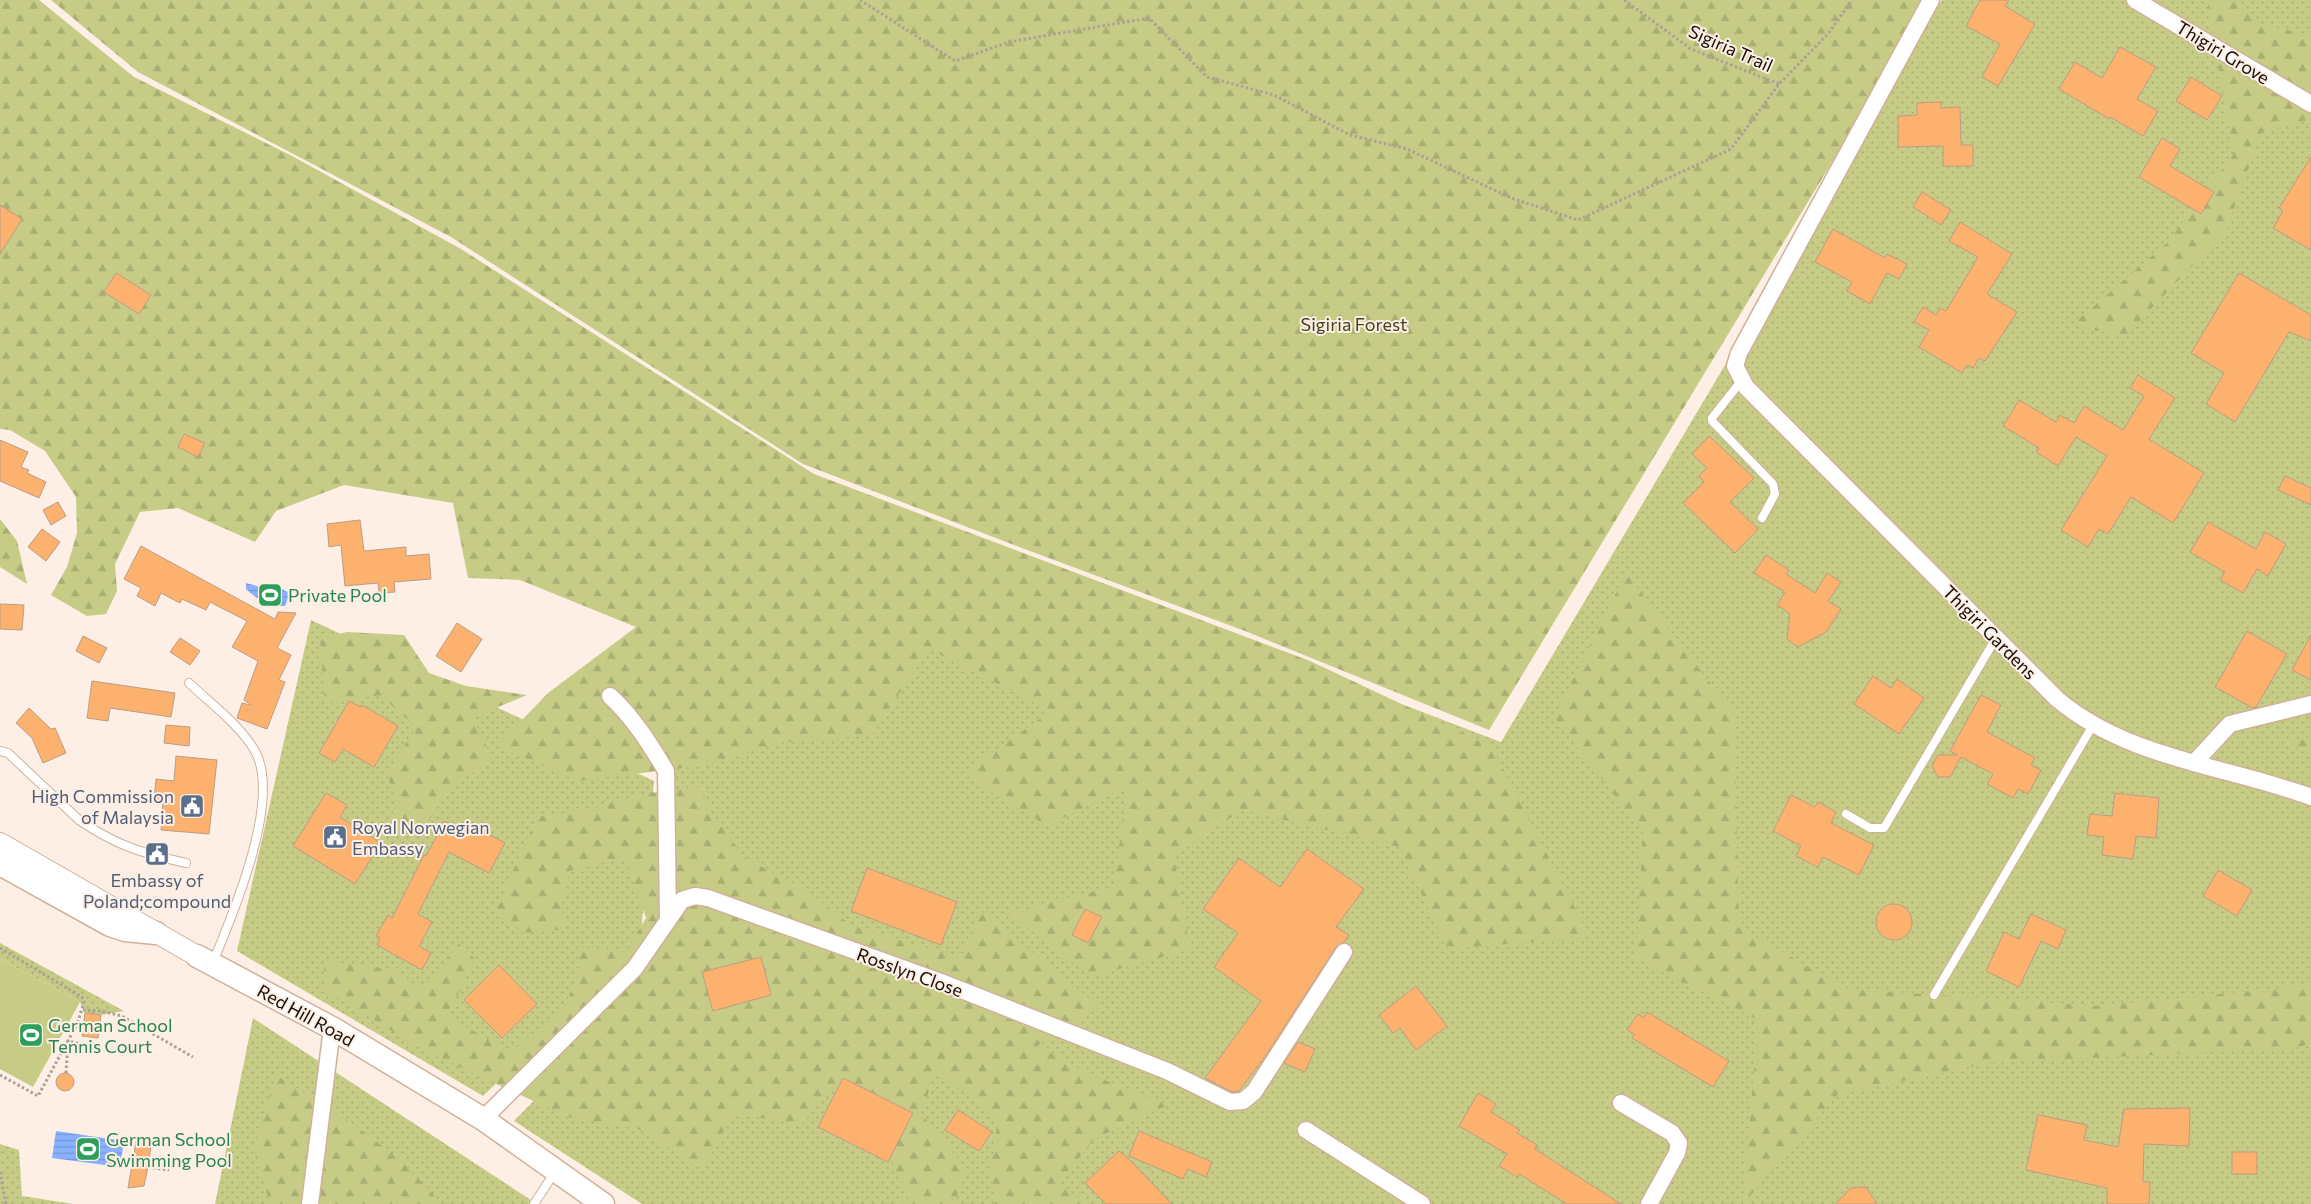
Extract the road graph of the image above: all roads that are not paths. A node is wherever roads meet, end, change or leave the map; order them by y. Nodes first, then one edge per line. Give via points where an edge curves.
1 (1931, 0) edge
2 (2135, 0) edge
3 (2311, 104) edge
4 (1738, 373) junction
5 (1762, 518) dead end
6 (1996, 638) junction
7 (190, 683) dead end
8 (610, 696) dead end
9 (2311, 704) edge
10 (2093, 725) junction
11 (0, 751) edge
12 (2194, 763) junction
13 (2311, 797) edge
14 (1846, 814) dead end
15 (0, 843) edge
16 (186, 863) dead end
17 (0, 864) edge
18 (668, 919) junction
19 (156, 933) junction
20 (1344, 952) dead end
21 (205, 960) junction
22 (1934, 995) dead end
23 (332, 1028) junction
24 (1621, 1104) dead end
25 (483, 1119) junction
26 (1306, 1130) dead end
27 (556, 1170) junction
28 (310, 1204) edge
29 (534, 1204) edge
30 (603, 1204) edge
31 (1422, 1204) edge
32 (1649, 1204) edge

1 - 4 street via 1739,352
2 - 3 street, Thigiri Grove
4 - 5 lane via 1712,421 1775,488
4 - 6 street, Thigiri Gardens
6 - 10 street, Thigiri Gardens via 2057,700
6 - 14 lane via 1884,828 1870,828
7 - 21 lane via 254,750 263,771 265,787 262,810 234,913
8 - 18 street via 623,708 666,771
9 - 12 street via 2230,724
10 - 12 street, Thigiri Gardens via 2154,751
10 - 22 lane
11 - 16 lane via 8,753 92,829 125,847
12 - 13 street, Thigiri Gardens
15 - 19 street, Red Hill Road
17 - 19 main road via 110,925
18 - 20 street, Rosslyn Close via 682,900 694,896 708,898 941,982 1167,1072 1230,1102 1243,1101 1254,1092
18 - 25 street, Rosslyn Close via 635,968
19 - 21 street, Red Hill Road
21 - 23 main road, Red Hill Road
23 - 25 main road, Red Hill Road
23 - 28 street
24 - 32 street via 1672,1133 1679,1143 1678,1153
25 - 27 main road, Red Hill Road
26 - 31 street
27 - 29 lane
27 - 30 main road, Red Hill Road

